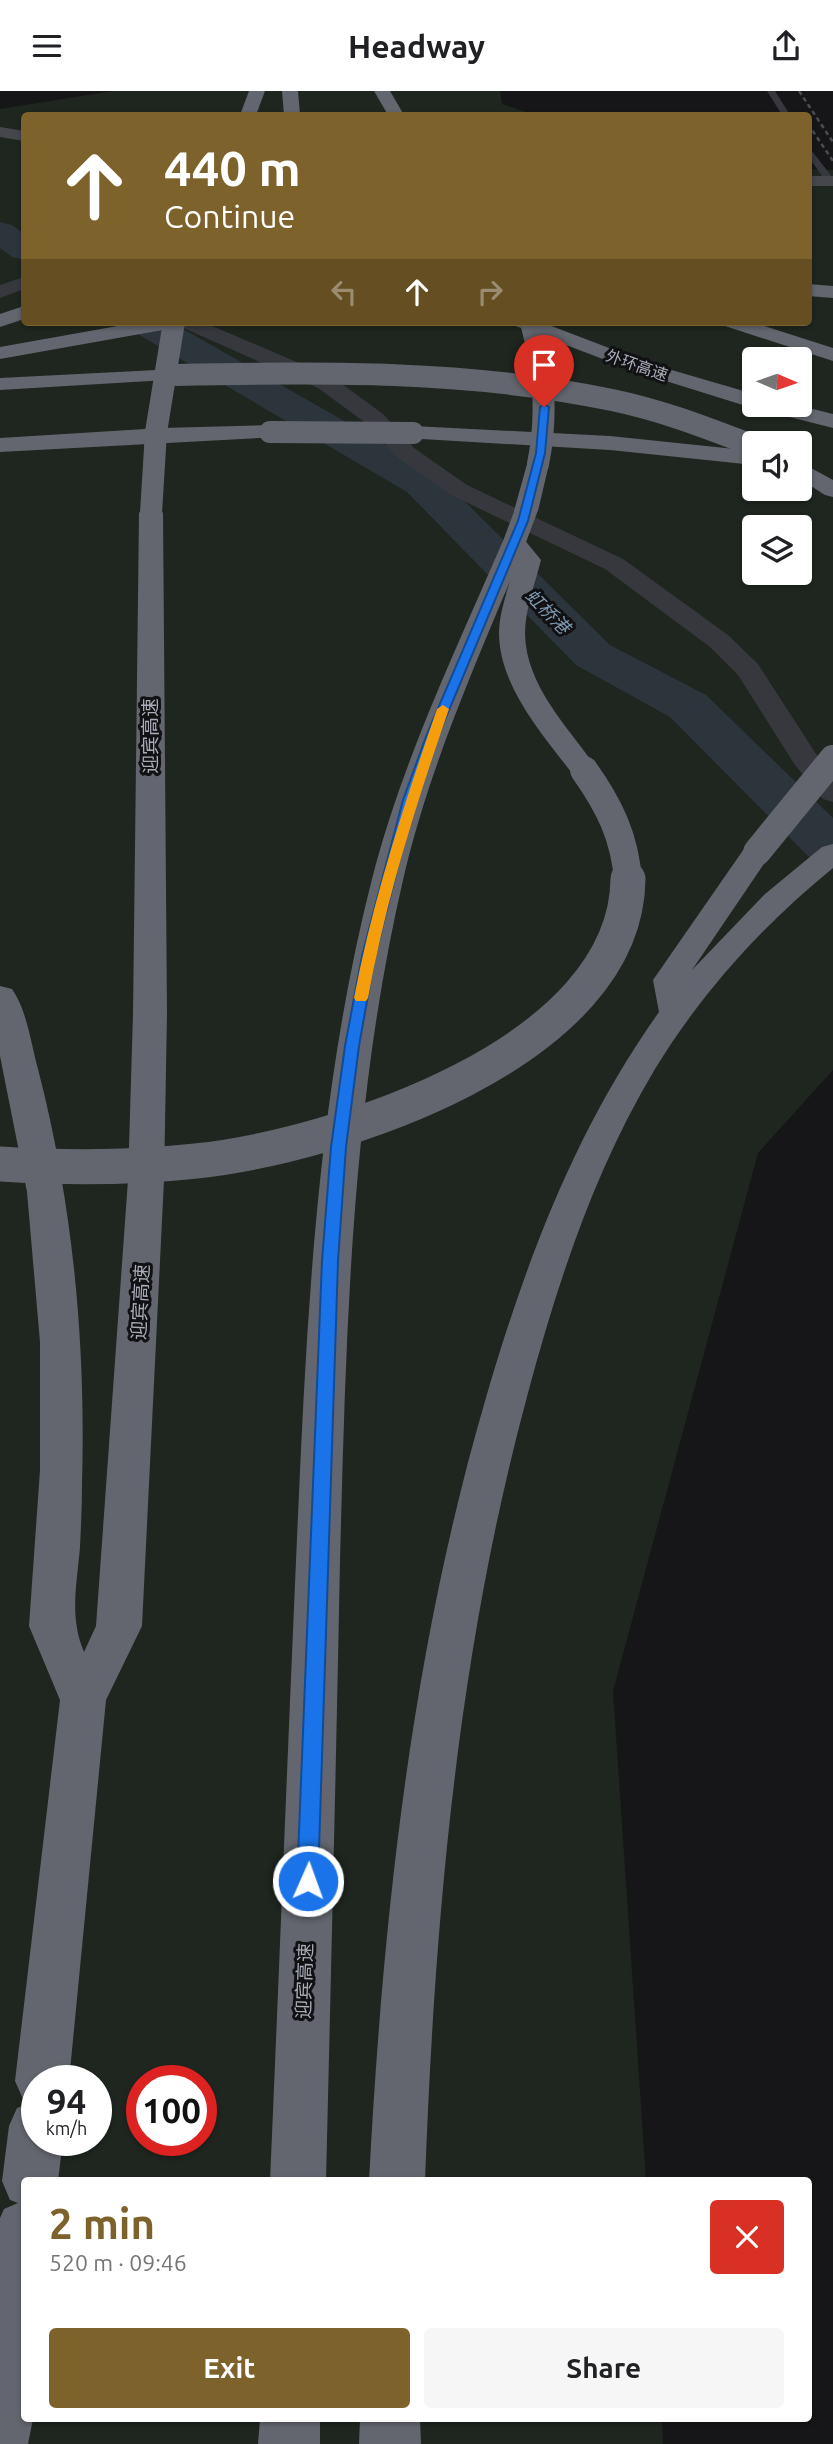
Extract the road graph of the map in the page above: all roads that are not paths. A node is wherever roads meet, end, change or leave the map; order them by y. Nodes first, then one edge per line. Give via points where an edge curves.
1 (257, 91) edge
2 (290, 91) edge
3 (382, 91) edge
4 (771, 91) edge
5 (249, 112) edge
6 (292, 112) edge
7 (394, 112) edge
8 (784, 112) edge
9 (2, 134) edge
10 (21, 136) edge
11 (812, 155) edge
12 (812, 181) edge
13 (831, 181) edge
14 (812, 290) edge
15 (833, 292) edge
16 (21, 313) edge
17 (0, 321) edge
18 (30, 326) edge
19 (150, 326) edge
20 (173, 326) edge
21 (195, 326) edge
22 (532, 326) edge
23 (533, 326) edge
24 (744, 326) edge
25 (0, 335) edge
26 (0, 353) edge
27 (833, 355) edge
28 (0, 384) edge
29 (742, 398) edge
30 (812, 416) edge
31 (833, 421) edge
32 (742, 442) edge
33 (0, 445) edge
34 (742, 457) edge
35 (812, 467) edge
36 (833, 468) edge
37 (812, 475) edge
38 (833, 490) edge
39 (520, 527) junction
40 (833, 759) edge
41 (833, 793) edge
42 (833, 853) edge
43 (0, 996) edge
44 (676, 1012) junction
45 (0, 1164) edge
46 (83, 1700) junction
47 (44, 2065) edge
48 (33, 2156) edge
49 (31, 2177) edge
50 (298, 2177) edge
51 (397, 2177) edge
52 (21, 2255) edge
53 (290, 2422) edge
54 (390, 2422) edge
55 (0, 2437) edge
56 (289, 2444) edge
57 (390, 2444) edge

1 - 5 highway
2 - 6 highway
3 - 7 highway
4 - 8 lane
9 - 10 street
11 - 13 lane
12 - 13 street
14 - 15 highway
16 - 17 highway
18 - 25 highway
19 - 26 highway
20 - 46 highway, 迎宾高速, bridge via 158,421 151,513 150,1014 136,1379 119,1626
21 - 41 street via 326,383 375,419 407,453 459,490 614,564 719,641 748,670 805,759
22 - 39 highway, 迎宾高速, bridge via 542,364 544,422 541,453
23 - 29 highway, 外环高速 via 632,364
24 - 27 highway
28 - 32 highway, bridge via 176,375 446,377 589,395 658,412
30 - 31 highway, 外环高速
33 - 34 highway, bridge via 270,432 413,433 610,443
35 - 36 highway
37 - 38 highway
39 - 45 highway, bridge via 529,560 513,621 516,662 531,694 614,813 628,862 624,913 615,939 580,992 525,1042 490,1066 359,1125 294,1143 197,1160 82,1168
39 - 50 highway, 迎宾高速 via 433,734 400,833 352,1046 332,1236
40 - 44 highway, bridge via 757,852 669,980
42 - 44 highway via 736,941
43 - 46 highway via 34,1121 48,1203 62,1393 52,1628
44 - 51 highway via 608,1120 567,1212 509,1386 477,1507 429,1778 413,1920
46 - 47 highway, 迎宾高速
48 - 49 highway
52 - 55 highway
53 - 56 highway
54 - 57 highway

